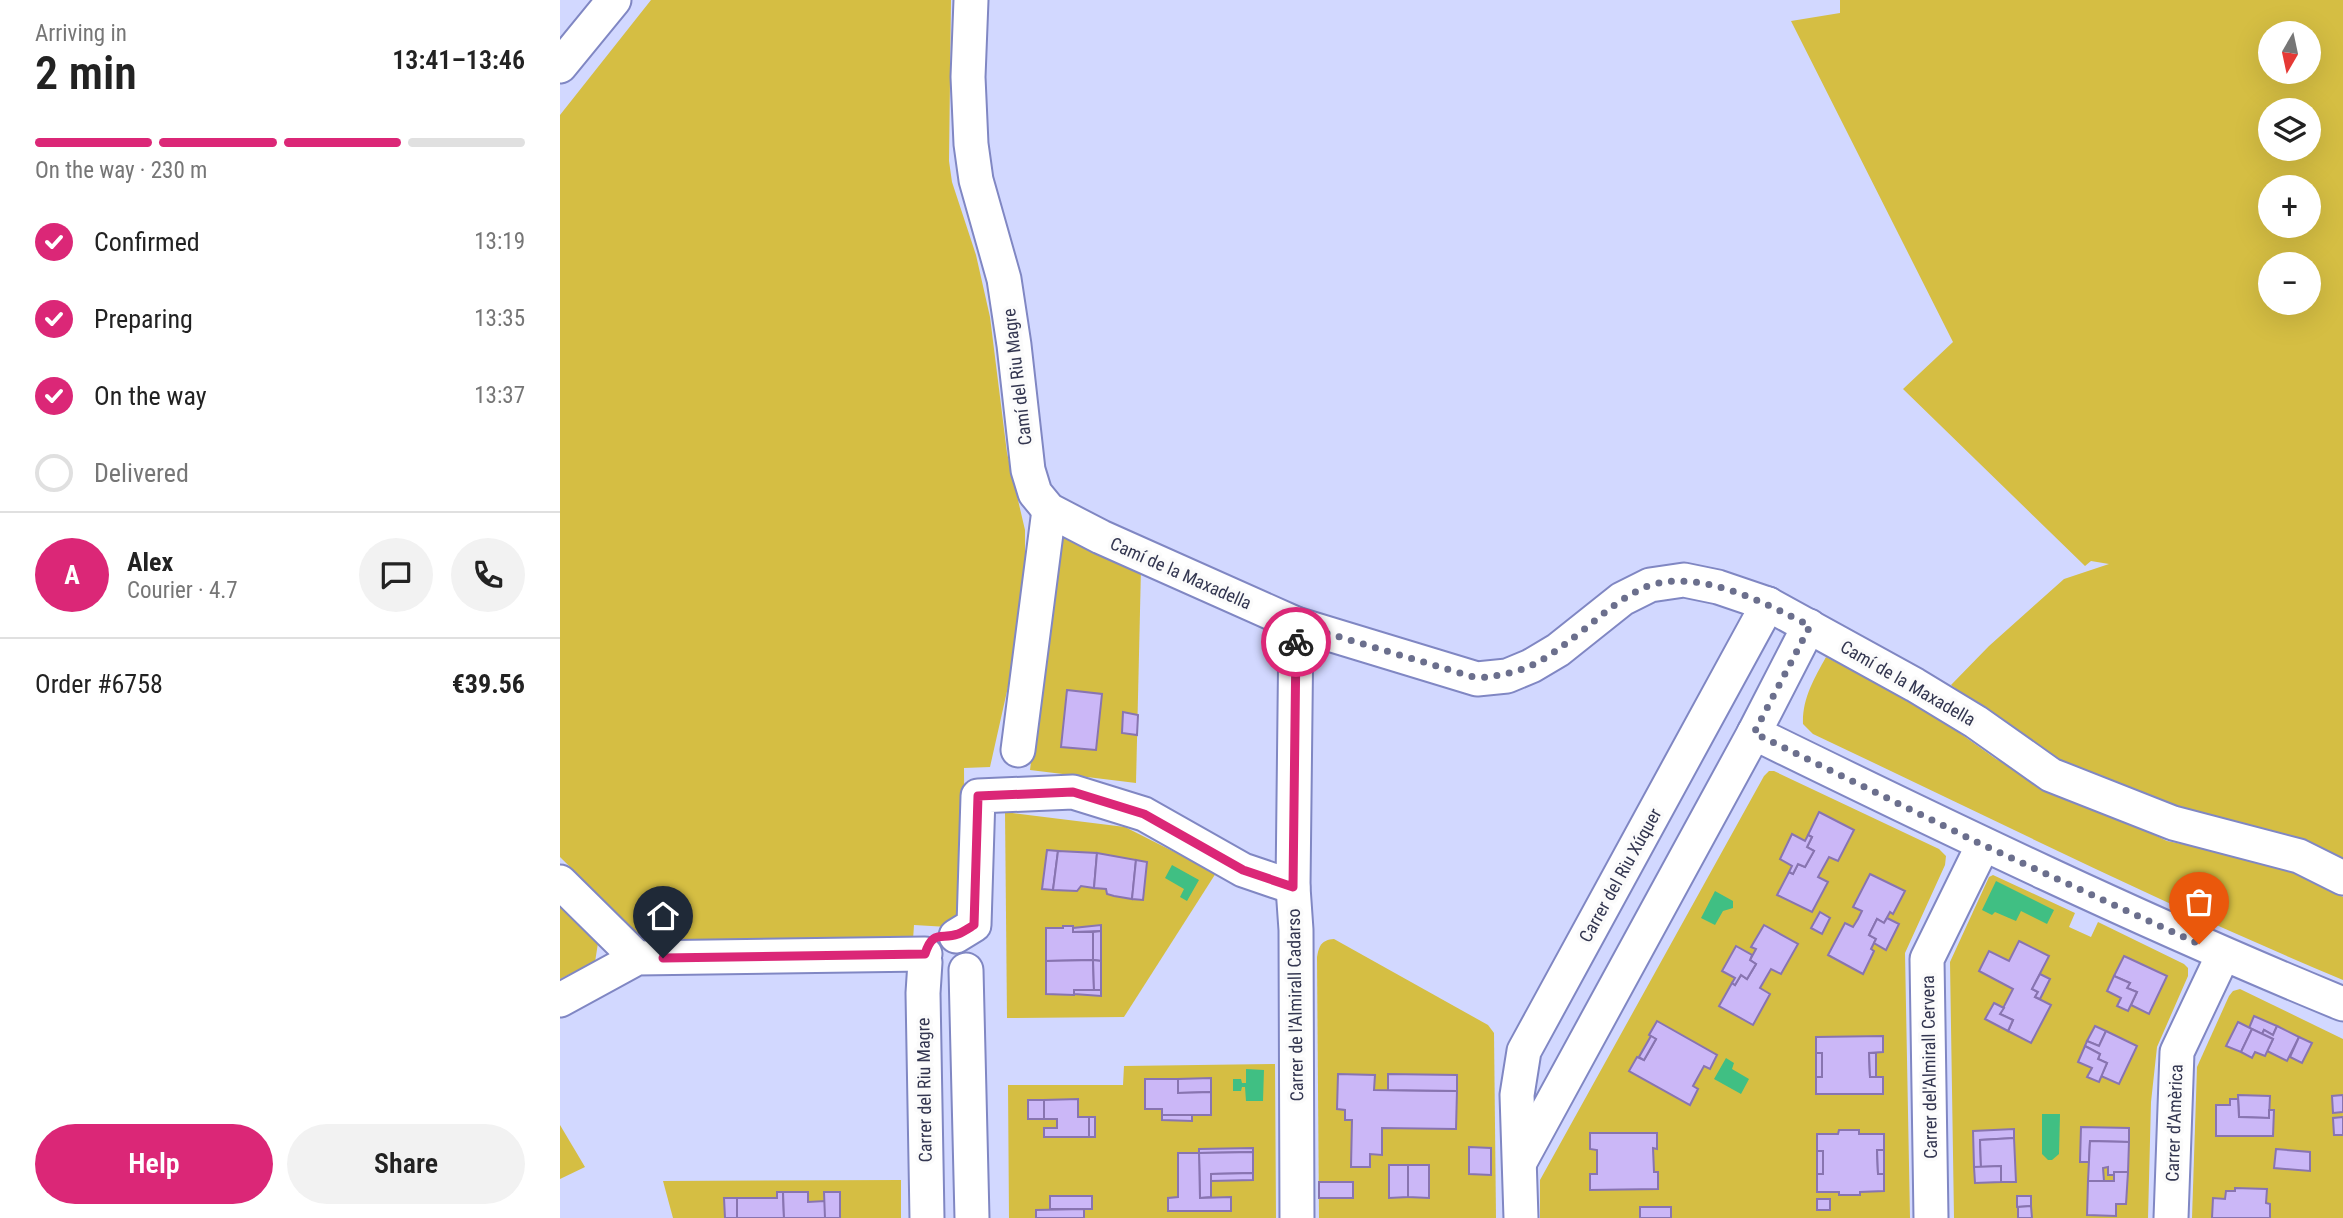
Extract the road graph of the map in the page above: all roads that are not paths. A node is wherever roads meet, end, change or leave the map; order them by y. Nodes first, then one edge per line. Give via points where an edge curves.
1 (614, 0) edge
2 (971, 0) edge
3 (560, 66) edge
4 (1049, 510) junction
5 (1768, 604) junction
6 (1296, 624) junction
7 (1810, 626) junction
8 (1754, 733) junction
9 (1018, 750) dead end
10 (1983, 845) junction
11 (2343, 878) edge
12 (560, 882) edge
13 (1293, 887) junction
14 (956, 936) junction
15 (2223, 955) junction
16 (637, 958) junction
17 (925, 958) junction
18 (967, 970) junction
19 (560, 1000) edge
20 (2343, 1004) edge
21 (1521, 1160) junction
22 (927, 1218) edge
23 (972, 1218) edge
24 (1297, 1218) edge
25 (1521, 1218) edge
26 (1931, 1218) edge
27 (2171, 1218) edge

1 - 3 street
2 - 4 street, Camí del Riu Magre via 968,77 976,180 1004,279 1028,470 1035,493
4 - 6 street, Camí de la Maxadella
4 - 9 street
5 - 6 street, Camí de la Maxadella via 1684,580 1650,585 1622,599 1531,667 1507,676 1477,678
5 - 7 street, Camí de la Maxadella
5 - 21 street, Carrer del Riu Xúquer via 1524,1051 1517,1095
6 - 13 street, Carrer de l'Almirall Cadarso
7 - 8 street, Carrer del Riu Xúquer
7 - 11 street, Camí de la Maxadella via 1976,722 2051,775 2173,823 2299,856
8 - 10 street
8 - 21 street, Carrer del Riu Xúquer
10 - 15 street
10 - 26 street, Carrer del'Almirall Cervera via 1927,960
12 - 16 street
13 - 14 street via 1243,870 1144,814 1073,792 978,796 974,925
13 - 24 street, Carrer de l'Almirall Cadarso
14 - 17 street via 932,940
14 - 18 street via 969,949
15 - 20 street
15 - 27 street, Carrer d'Amèrica via 2177,1052
16 - 17 street
16 - 19 street
17 - 18 street via 934,976 944,979 952,980
17 - 22 street, Carrer del Riu Magre
18 - 23 street
21 - 25 street, Carrer del Riu Xúquer

